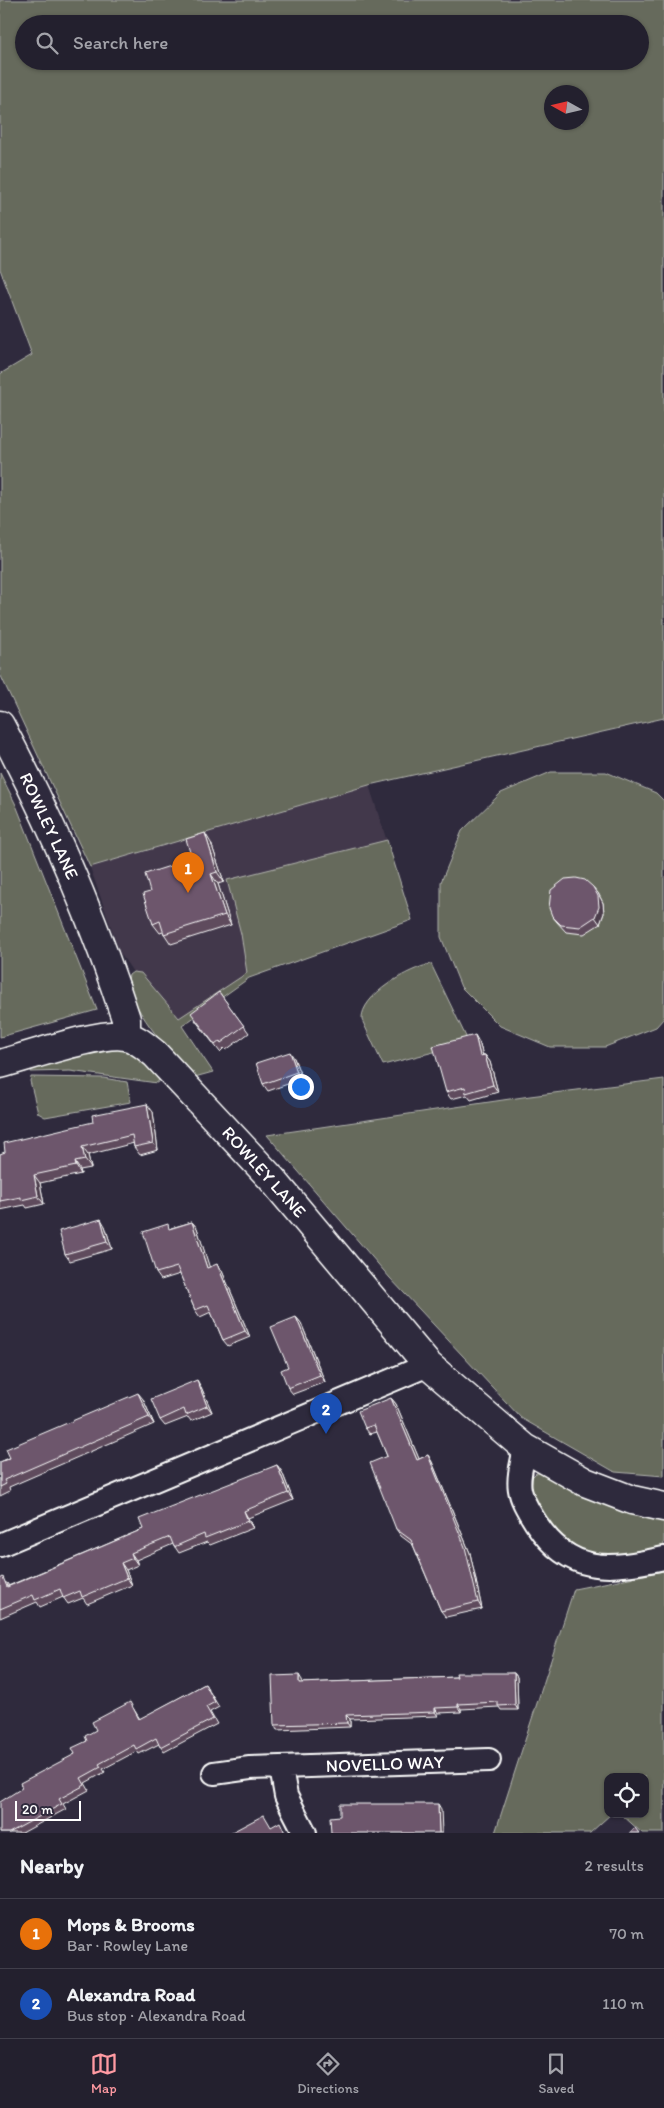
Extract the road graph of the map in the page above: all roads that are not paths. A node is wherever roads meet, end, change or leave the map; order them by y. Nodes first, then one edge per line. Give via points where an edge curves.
1 (0, 725) edge
2 (126, 1036) junction
3 (0, 1064) edge
4 (428, 1365) junction
5 (525, 1448) junction
6 (664, 1507) edge
7 (0, 1544) edge
8 (664, 1558) edge
9 (490, 1760) dead end
10 (281, 1768) junction
11 (214, 1773) dead end
12 (305, 1833) edge

1 - 2 street, ROWLEY LANE via 33,786 82,897 126,1019
2 - 3 street via 102,1036
2 - 4 street, ROWLEY LANE via 155,1054 272,1179
4 - 5 street, ROWLEY LANE
4 - 7 street
5 - 6 street, ROWLEY LANE via 585,1482 632,1500
5 - 8 street via 518,1481 521,1498 547,1540 565,1556 587,1565 631,1566
9 - 10 street, NOVELLO WAY
10 - 11 street, NOVELLO WAY
10 - 12 street via 286,1796

